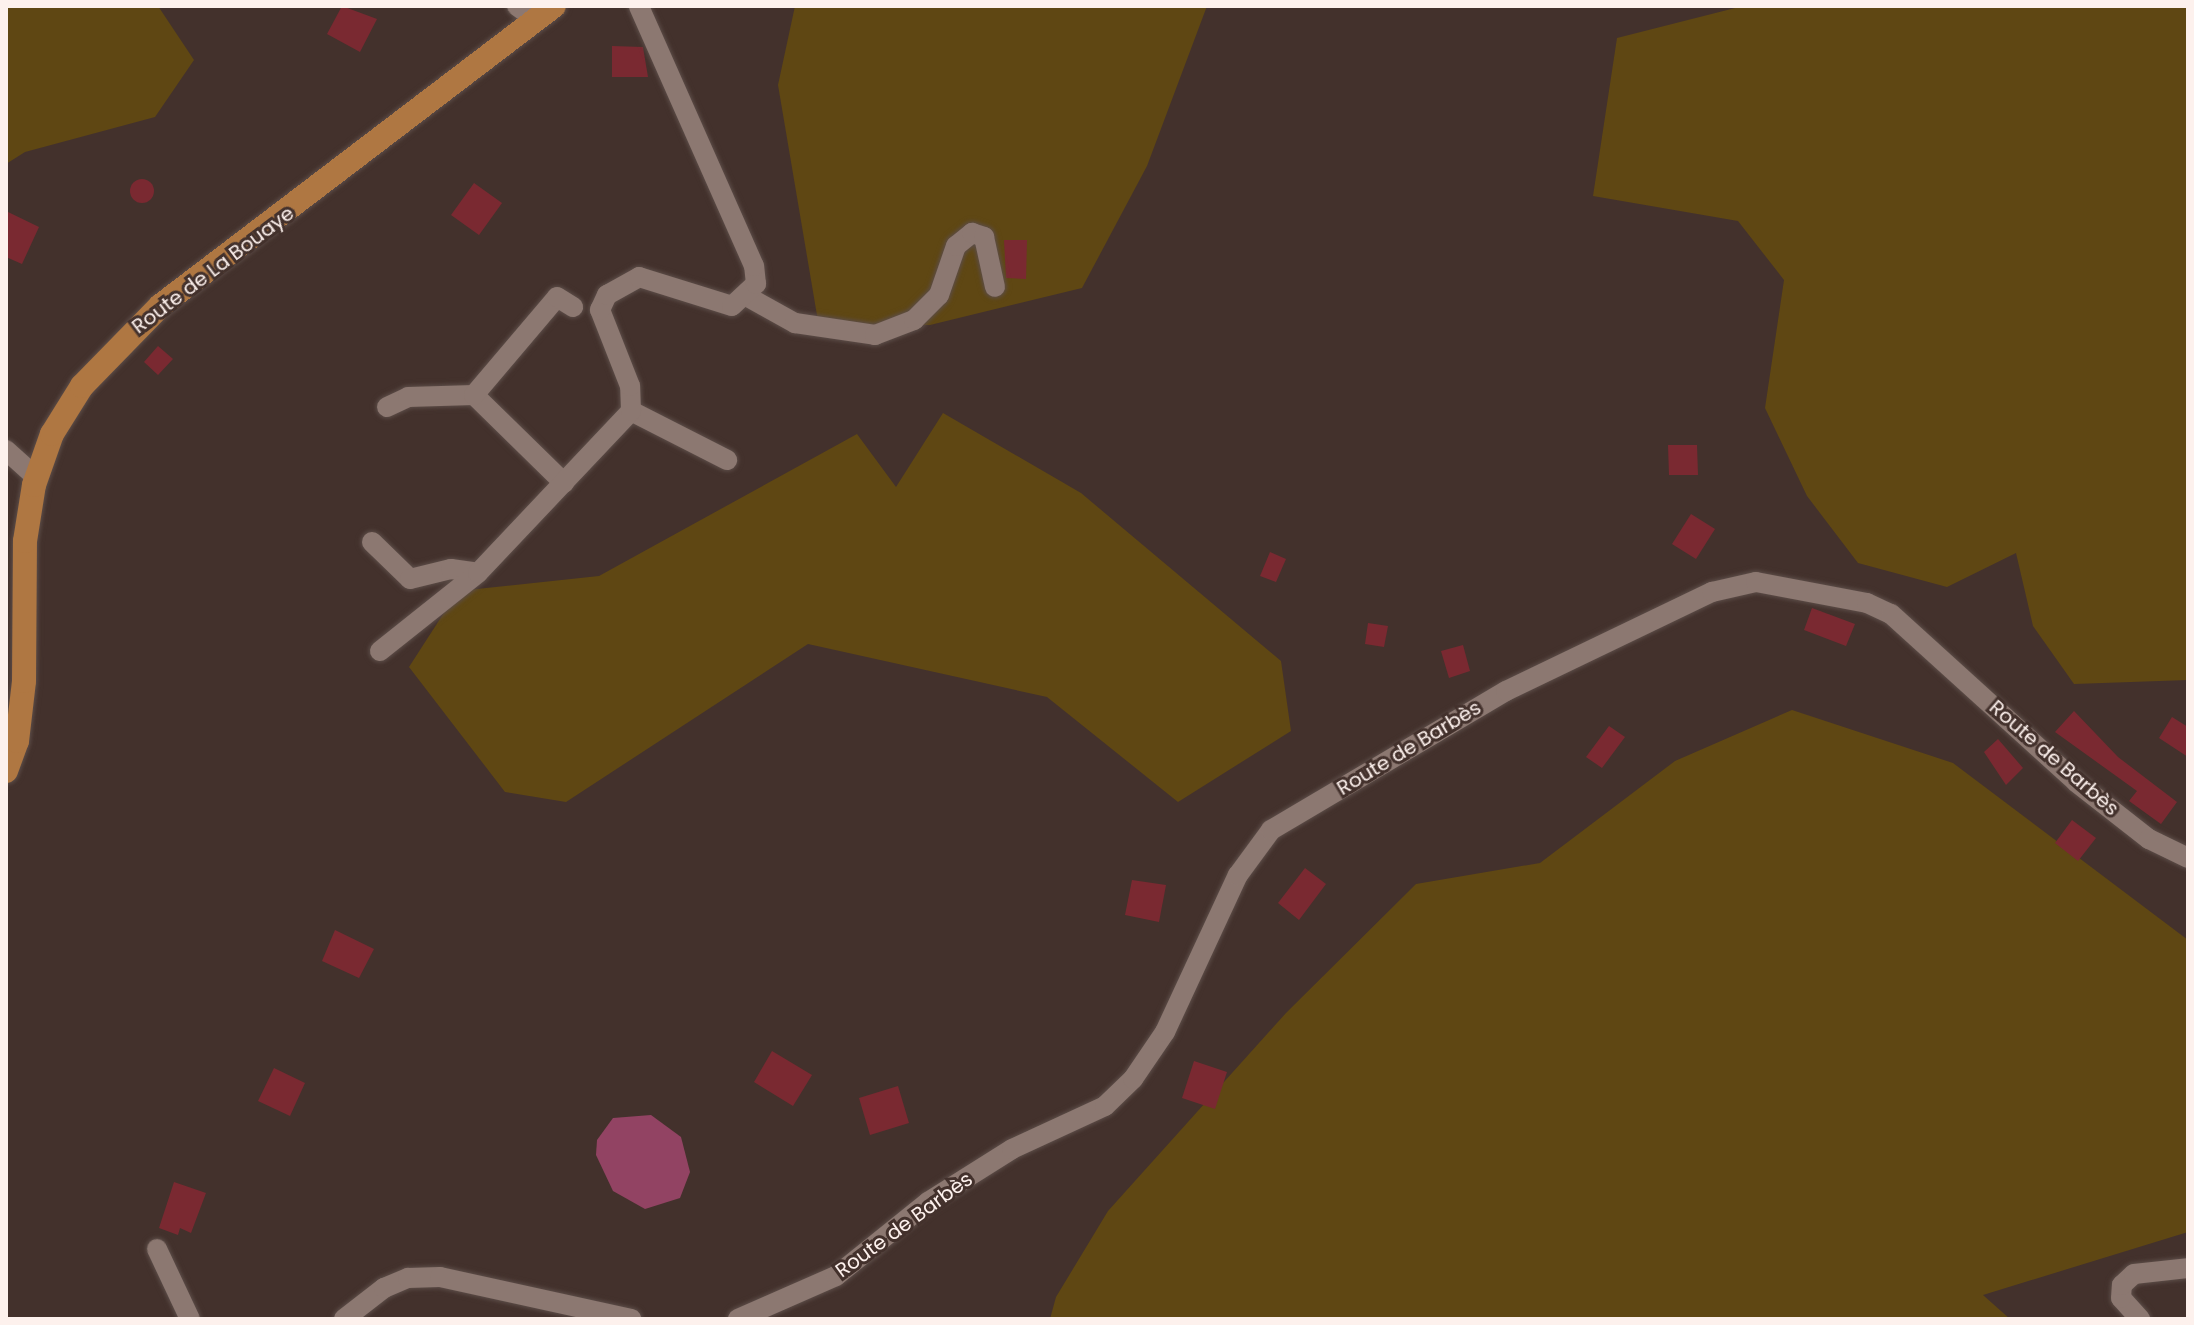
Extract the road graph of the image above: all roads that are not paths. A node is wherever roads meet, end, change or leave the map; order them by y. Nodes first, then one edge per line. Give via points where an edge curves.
1 (639, 6) edge
2 (536, 11) edge
3 (995, 287) dead end
4 (748, 297) junction
5 (573, 307) dead end
6 (474, 395) junction
7 (387, 407) dead end
8 (631, 411) junction
9 (6, 450) edge
10 (727, 460) dead end
11 (36, 477) junction
12 (564, 483) junction
13 (372, 542) dead end
14 (478, 573) junction
15 (380, 651) dead end
16 (6, 771) edge
17 (2188, 858) edge
18 (157, 1249) dead end
19 (2188, 1268) edge
20 (190, 1319) edge
21 (344, 1319) edge
22 (631, 1319) edge
23 (738, 1319) edge
24 (2140, 1319) edge

1 - 4 street via 754,266 756,284
2 - 11 main road, Route de La Bouaye via 160,306 82,386 52,434
3 - 4 street via 984,237 972,233 956,246 939,295 914,320 875,335 795,323
4 - 8 street via 732,306 639,277 614,288 600,310 630,386
5 - 6 street via 557,297
6 - 7 street via 408,397
6 - 12 street
8 - 10 street
8 - 12 street
9 - 11 street
11 - 16 main road, Route de La Bouaye via 25,541 24,681 17,741
12 - 14 street
13 - 14 street via 410,579 421,581 451,569
14 - 15 street
17 - 23 street, Route de Barbès via 2149,839 2076,782 1891,614 1867,603 1756,582 1712,592 1506,691 1271,830 1238,875 1165,1032 1133,1079 1105,1106 1012,1149 928,1202 836,1276
18 - 20 street
19 - 24 street via 2148,1271 2122,1285 2121,1298
21 - 22 street via 396,1283 440,1277

